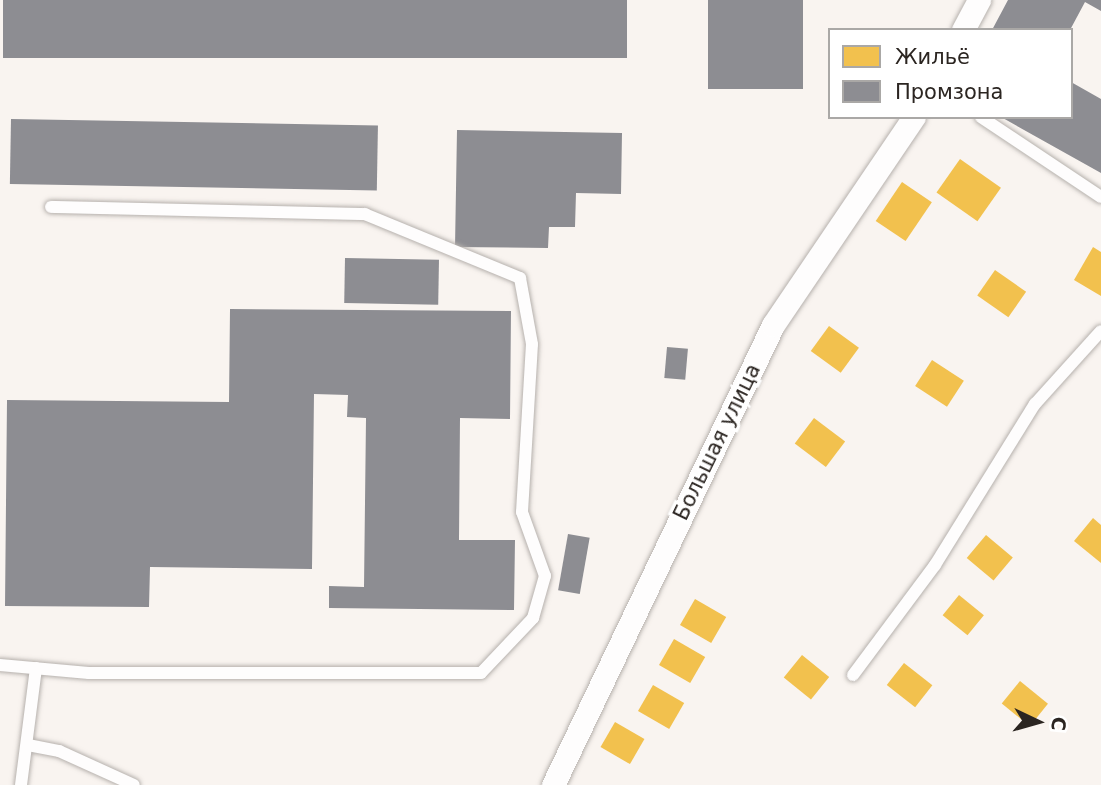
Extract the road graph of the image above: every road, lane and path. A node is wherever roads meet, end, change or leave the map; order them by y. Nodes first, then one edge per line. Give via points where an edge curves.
1 (978, 0) edge
2 (964, 28) edge
3 (914, 119) edge
4 (984, 119) edge
5 (1101, 197) edge
6 (51, 207) dead end
7 (1101, 331) edge
8 (0, 665) edge
9 (36, 668) junction
10 (853, 675) dead end
11 (28, 745) junction
12 (21, 785) edge
13 (134, 785) edge
14 (553, 785) edge

1 - 2 street
3 - 14 street, Большая улица via 773,325
4 - 5 lane
6 - 9 lane via 365,214 520,278 532,344 522,512 545,576 533,618 481,673
7 - 10 lane via 1035,404 935,565
8 - 9 lane
9 - 11 lane
11 - 12 lane
11 - 13 lane via 59,751

